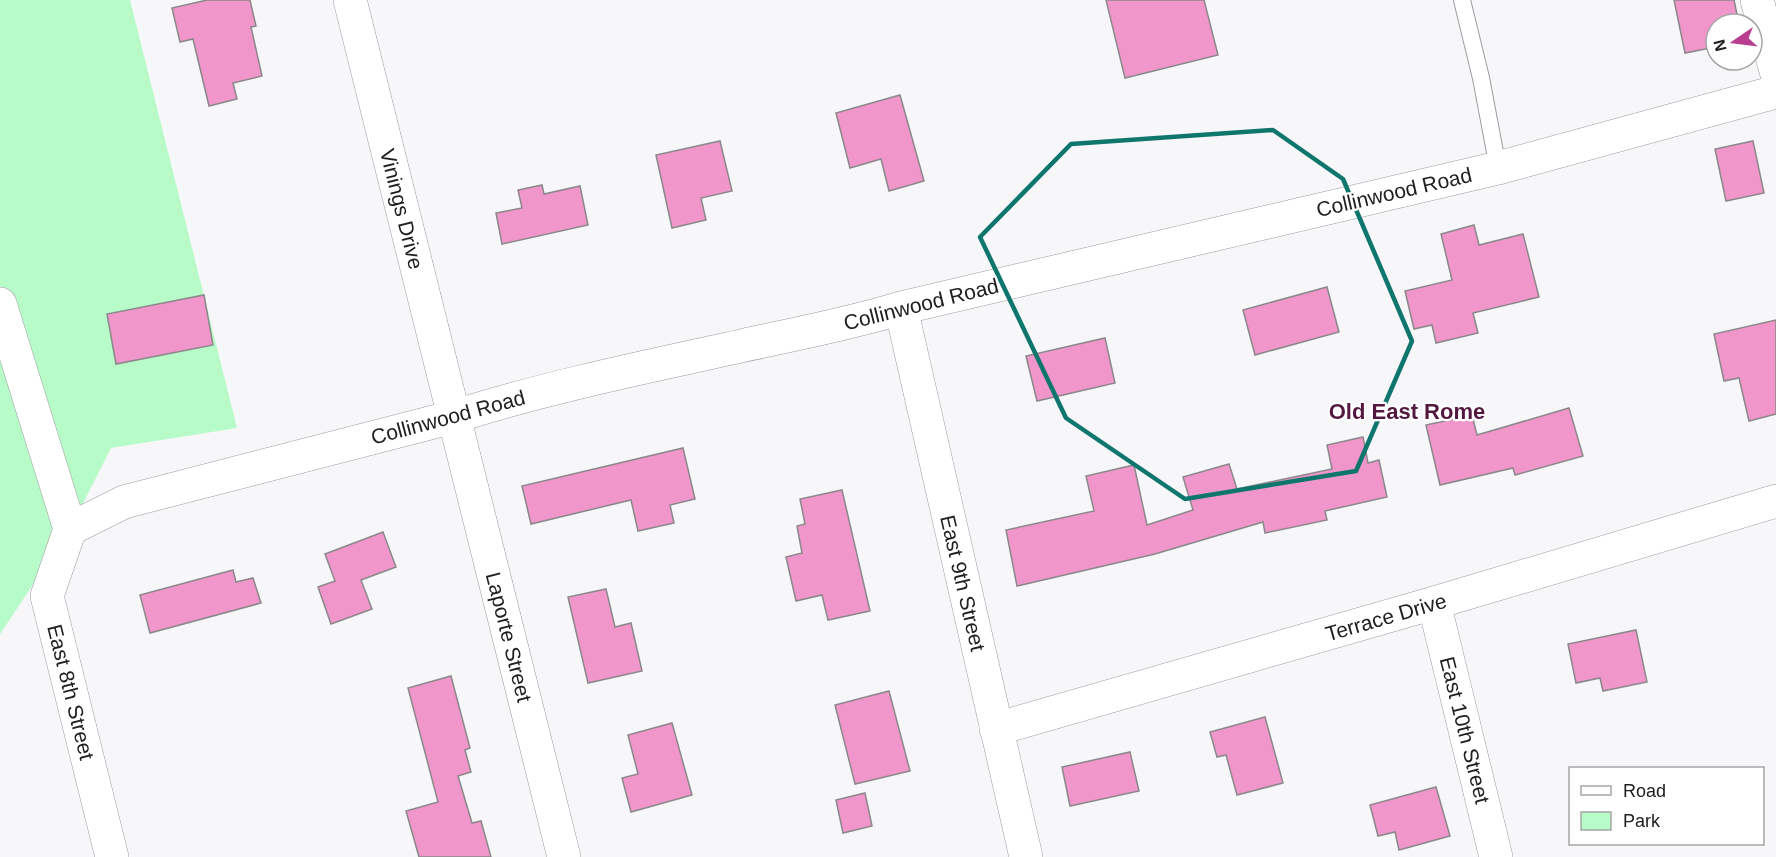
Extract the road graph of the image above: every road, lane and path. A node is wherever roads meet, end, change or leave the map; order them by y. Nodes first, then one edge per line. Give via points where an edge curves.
1 (350, 0) edge
2 (1462, 0) edge
3 (1757, 0) edge
4 (1776, 71) edge
5 (1776, 92) edge
6 (1498, 168) junction
7 (0, 304) edge
8 (901, 308) junction
9 (453, 417) junction
10 (1776, 501) edge
11 (70, 529) junction
12 (1434, 603) junction
13 (996, 729) junction
14 (112, 857) edge
15 (564, 857) edge
16 (1026, 857) edge
17 (1496, 857) edge

1 - 9 street, Vinings Drive
2 - 6 lane
3 - 4 street
5 - 6 street, Collinwood Road
6 - 8 street, Collinwood Road
7 - 11 street
8 - 9 street, Collinwood Road via 666,362
8 - 13 street, East 9th Street
9 - 11 street, Collinwood Road via 124,502
9 - 15 street, Laporte Street
10 - 12 street, Terrace Drive
11 - 14 street, East 8th Street via 47,596
12 - 13 street, Terrace Drive
12 - 17 street, East 10th Street
13 - 16 street, East 9th Street

